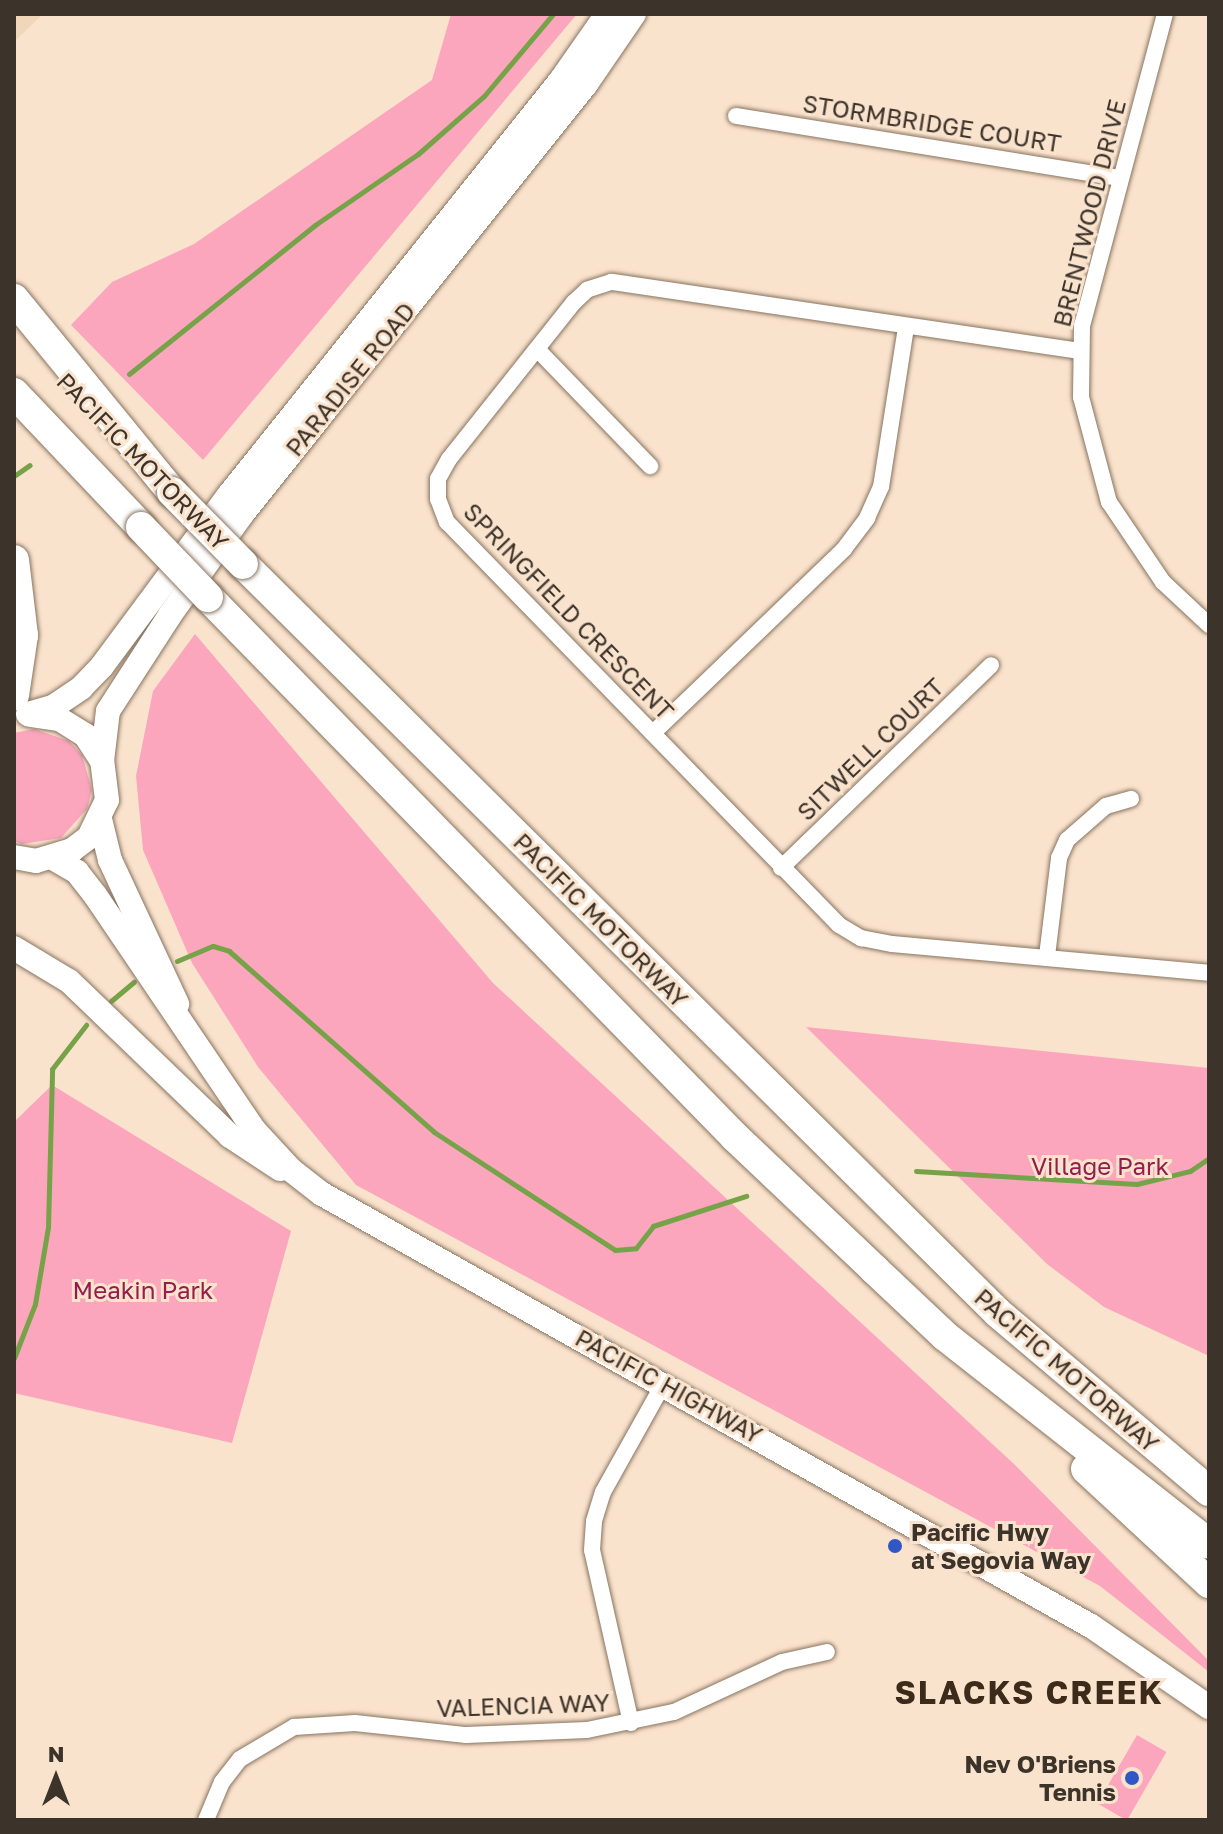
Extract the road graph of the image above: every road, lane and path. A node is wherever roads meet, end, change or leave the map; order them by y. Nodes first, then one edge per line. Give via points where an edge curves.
1 (607, 14) edge
2 (634, 14) edge
3 (1165, 14) edge
4 (736, 116) dead end
5 (1120, 178) junction
6 (14, 299) edge
7 (14, 326) edge
8 (906, 327) junction
9 (537, 349) junction
10 (1080, 351) junction
11 (14, 393) edge
12 (650, 466) dead end
13 (172, 492) junction
14 (14, 560) edge
15 (1209, 625) edge
16 (991, 665) dead end
17 (19, 709) edge
18 (653, 733) junction
19 (102, 761) junction
20 (1131, 799) dead end
21 (100, 819) junction
22 (34, 859) edge
23 (781, 868) junction
24 (14, 873) edge
25 (14, 948) edge
26 (1047, 956) junction
27 (1209, 973) edge
28 (178, 1014) junction
29 (291, 1170) junction
30 (945, 1336) junction
31 (664, 1383) junction
32 (1209, 1491) edge
33 (1209, 1544) edge
34 (1209, 1583) edge
35 (827, 1652) dead end
36 (1209, 1707) edge
37 (631, 1723) junction
38 (206, 1820) edge

1 - 17 main road, PARADISE ROAD via 561,80 229,495 102,666 53,707
2 - 19 main road, PARADISE ROAD via 586,84 243,513 170,615 108,711
3 - 5 street, BRENTWOOD DRIVE
4 - 5 street, STORMBRIDGE COURT
5 - 10 street, BRENTWOOD DRIVE
6 - 13 highway
7 - 13 highway, PACIFIC MOTORWAY
8 - 9 street, SPRINGFIELD CRESCENT via 611,282 574,302
8 - 10 street, SPRINGFIELD CRESCENT
8 - 18 street via 881,487 867,518 844,549
9 - 12 street
9 - 18 street, SPRINGFIELD CRESCENT via 449,459 438,479 438,499 447,522
10 - 15 street, BRENTWOOD DRIVE via 1086,432 1109,502 1163,582
11 - 30 highway, PACIFIC MOTORWAY, bridge via 735,1137
13 - 32 highway, PACIFIC MOTORWAY, bridge via 998,1313
14 - 17 highway via 23,635
16 - 23 street, SITWELL COURT
17 - 19 main road via 59,719 85,735
18 - 23 street, SPRINGFIELD CRESCENT
19 - 21 main road, PARADISE ROAD via 107,780
20 - 26 street via 1106,806 1067,840 1059,858
21 - 22 main road via 89,837
21 - 28 main road, PACIFIC HIGHWAY via 110,860 150,938
22 - 24 main road
22 - 28 main road, PACIFIC HIGHWAY via 77,872 164,1002
23 - 26 street, SPRINGFIELD CRESCENT via 839,925 861,938
25 - 29 main road via 81,990 230,1136 274,1168
26 - 27 street, SPRINGFIELD CRESCENT
28 - 29 main road, PACIFIC HIGHWAY via 221,1085
29 - 31 main road, PACIFIC HIGHWAY via 355,1217
30 - 33 highway, PACIFIC MOTORWAY
30 - 34 highway
31 - 36 main road, PACIFIC HIGHWAY via 1091,1626
31 - 37 street via 603,1492 594,1521 592,1550
35 - 37 street, VALENCIA WAY via 782,1662 674,1712
37 - 38 street, VALENCIA WAY via 466,1735 343,1723 294,1727 240,1759 222,1782

